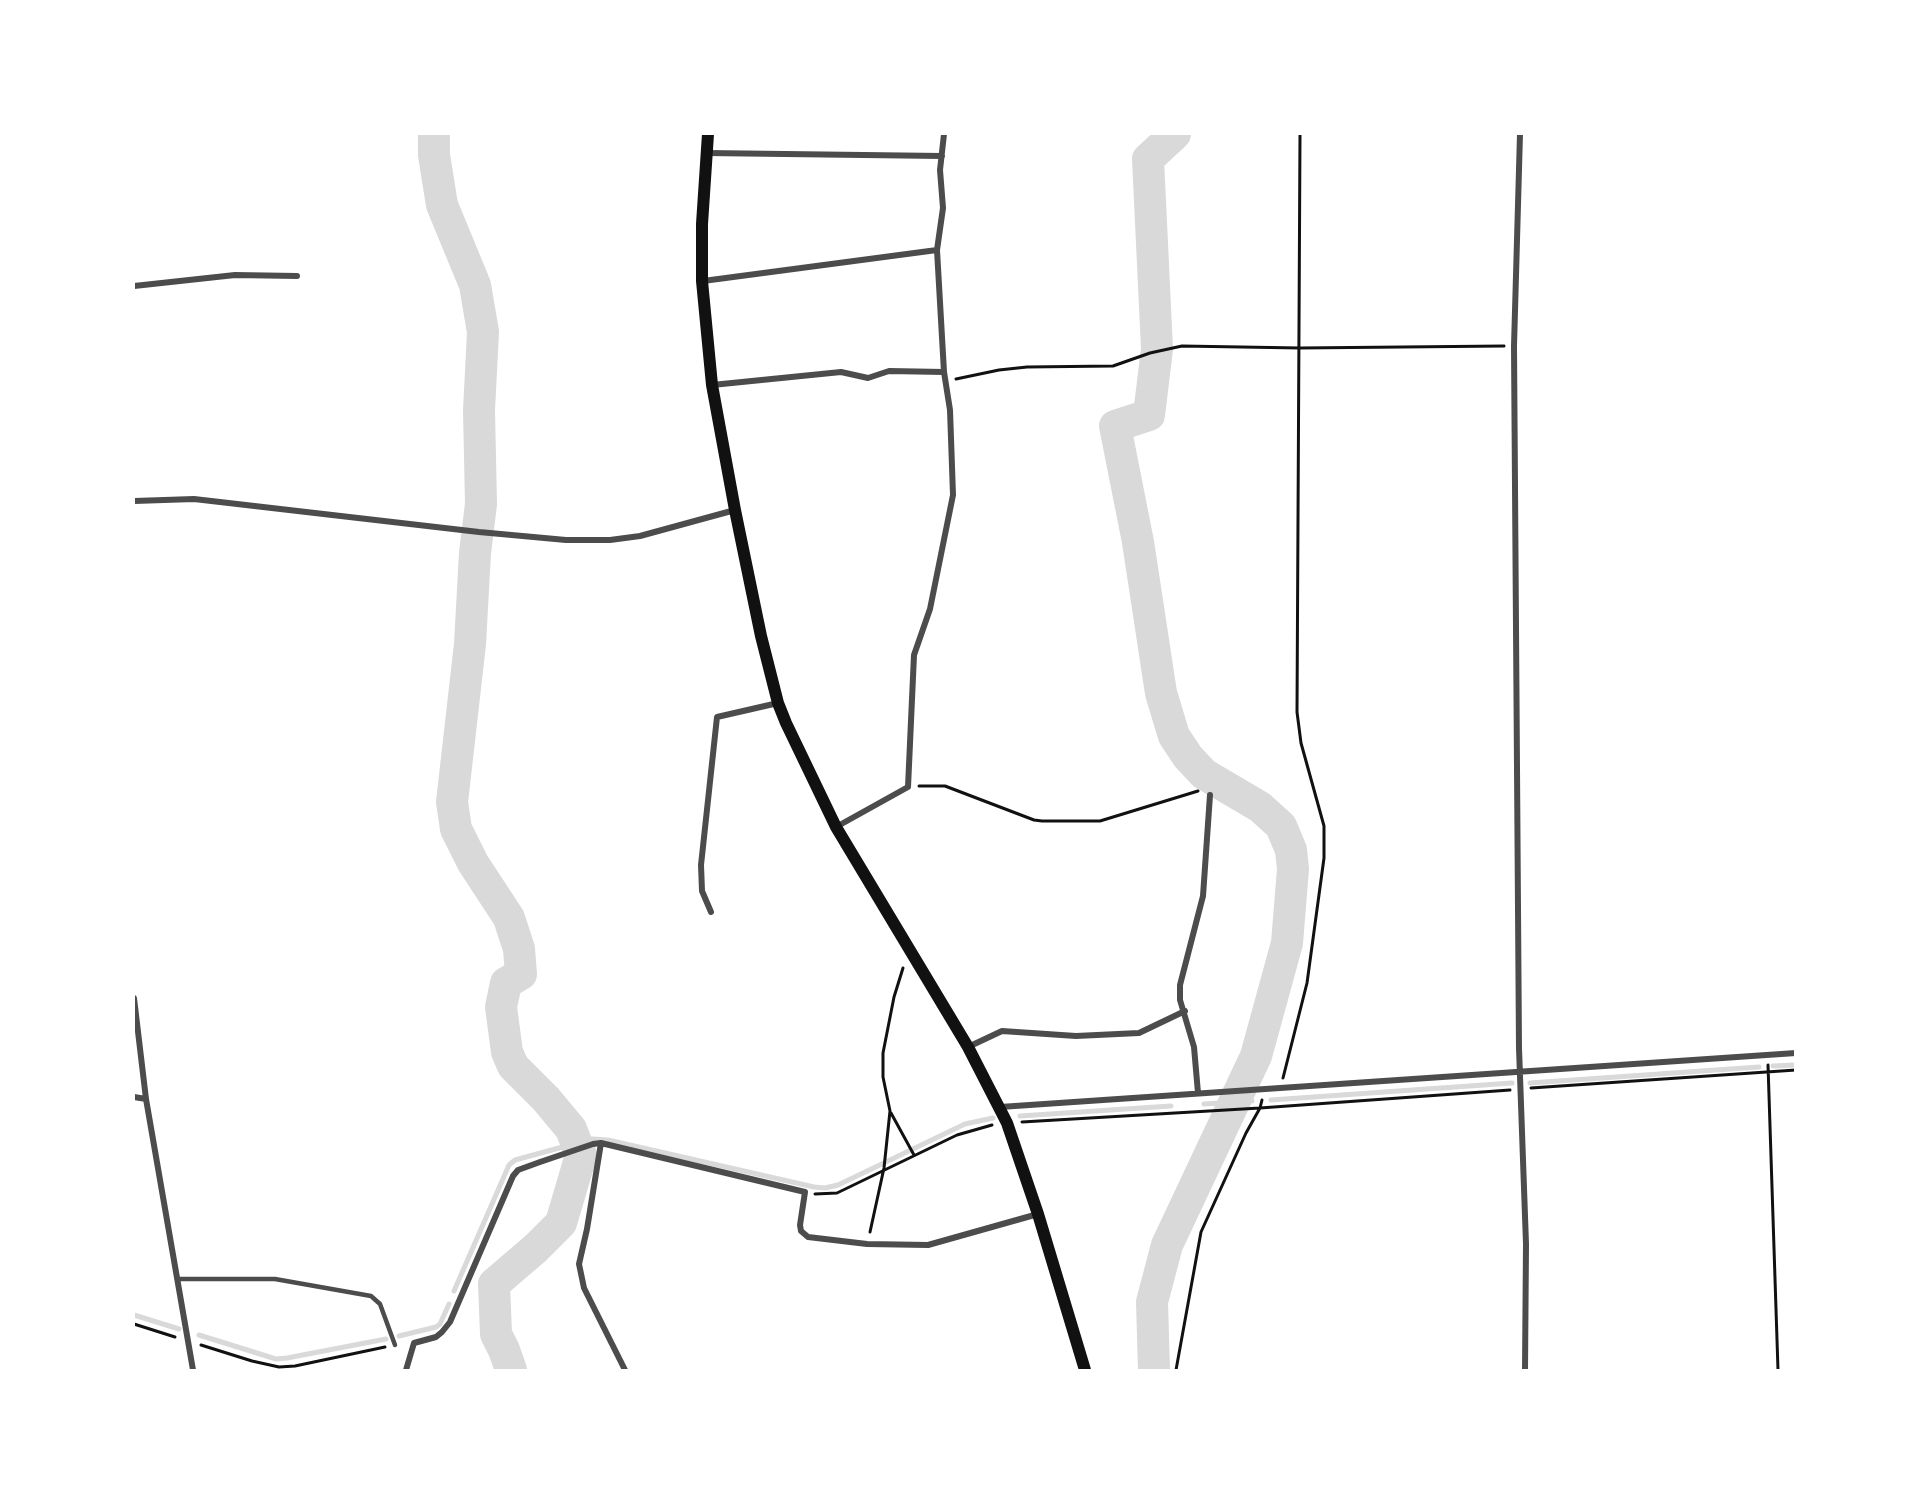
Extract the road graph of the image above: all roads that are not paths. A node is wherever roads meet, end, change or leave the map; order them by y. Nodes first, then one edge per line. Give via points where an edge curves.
1 (708, 134) edge
2 (945, 134) edge
3 (1520, 134) edge
4 (705, 153) junction
5 (942, 156) junction
6 (938, 250) junction
7 (297, 276) dead end
8 (702, 281) junction
9 (134, 286) edge
10 (944, 372) junction
11 (712, 385) junction
12 (134, 501) edge
13 (735, 510) junction
14 (778, 703) junction
15 (1210, 795) road end
16 (836, 827) junction
17 (711, 912) dead end
18 (134, 998) edge
19 (1185, 1011) junction
20 (968, 1047) junction
21 (1796, 1053) edge
22 (1521, 1072) junction
23 (1197, 1093) junction
24 (134, 1097) edge
25 (146, 1099) junction
26 (1000, 1107) junction
27 (601, 1143) junction
28 (1038, 1214) junction
29 (177, 1279) junction
30 (395, 1345) road end
31 (193, 1371) edge
32 (406, 1371) edge
33 (625, 1371) edge
34 (1085, 1371) edge
35 (1525, 1371) edge

1 - 4 main road
2 - 5 street
3 - 22 street via 1514,346
4 - 5 street
4 - 8 main road
5 - 6 street via 943,208
6 - 8 street
6 - 10 street
7 - 9 street via 235,275
8 - 11 main road
10 - 11 street via 889,371 868,378 841,372
10 - 16 street via 950,410 953,495 930,609 914,655 908,787
11 - 13 main road
12 - 13 street via 194,499 566,540 640,536
13 - 14 main road
14 - 16 main road
14 - 17 street via 717,717 701,865 702,891
15 - 19 street via 1203,896 1180,985
16 - 20 main road
18 - 25 street
19 - 20 street via 1139,1033 1076,1036 1002,1031
19 - 23 street via 1194,1047
20 - 26 main road
21 - 22 street
22 - 23 street
22 - 35 street
23 - 26 street
24 - 25 street
25 - 29 street
26 - 28 main road
27 - 28 street via 805,1192 800,1225 804,1235 867,1244 928,1245
27 - 32 street via 518,1170 450,1322 436,1337 414,1343
27 - 33 street via 579,1264 584,1288
28 - 34 main road
29 - 30 lane via 275,1279 371,1296 380,1304
29 - 31 street

